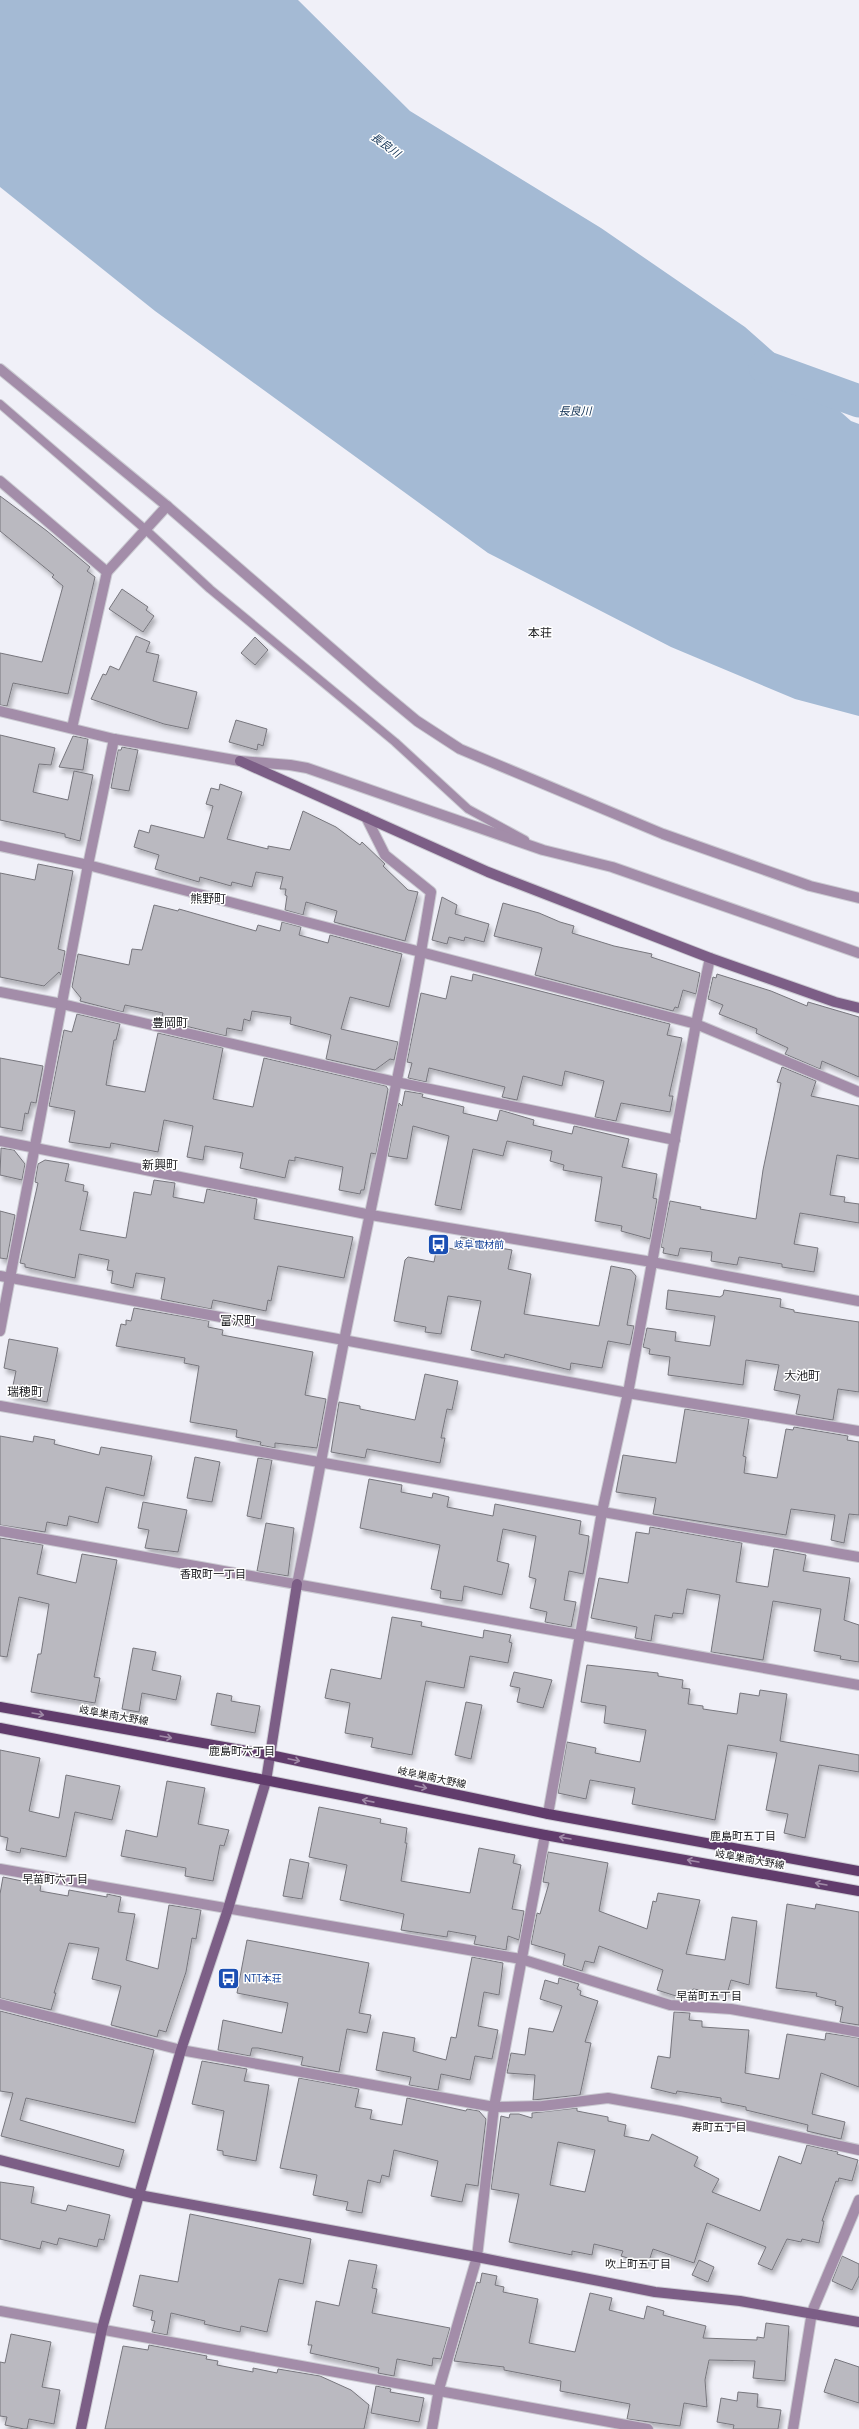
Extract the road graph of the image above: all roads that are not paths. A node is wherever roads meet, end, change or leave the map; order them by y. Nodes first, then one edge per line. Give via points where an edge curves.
1 (0, 369) edge
2 (0, 404) edge
3 (0, 481) edge
4 (167, 506) junction
5 (146, 530) junction
6 (107, 572) junction
7 (0, 711) edge
8 (72, 728) junction
9 (114, 739) junction
10 (240, 761) junction
11 (366, 817) junction
12 (0, 846) edge
13 (543, 850) junction
14 (88, 865) junction
15 (859, 898) edge
16 (859, 953) edge
17 (422, 954) junction
18 (710, 958) junction
19 (0, 992) edge
20 (62, 1004) junction
21 (859, 1008) edge
22 (696, 1024) junction
23 (396, 1082) junction
24 (859, 1092) edge
25 (674, 1140) junction
26 (0, 1141) edge
27 (35, 1148) junction
28 (371, 1215) junction
29 (652, 1262) junction
30 (0, 1276) edge
31 (10, 1279) junction
32 (859, 1301) edge
33 (0, 1331) edge
34 (344, 1341) junction
35 (628, 1393) junction
36 (0, 1406) edge
37 (859, 1431) edge
38 (322, 1463) junction
39 (602, 1512) junction
40 (0, 1531) edge
41 (859, 1557) edge
42 (297, 1584) junction
43 (582, 1635) junction
44 (859, 1685) edge
45 (0, 1707) edge
46 (0, 1728) edge
47 (270, 1755) junction
48 (266, 1781) junction
49 (548, 1814) junction
50 (545, 1835) junction
51 (0, 1869) edge
52 (859, 1871) edge
53 (859, 1891) edge
54 (228, 1909) junction
55 (521, 1959) junction
56 (0, 2004) edge
57 (859, 2032) edge
58 (181, 2050) junction
59 (494, 2107) junction
60 (859, 2150) edge
61 (0, 2160) edge
62 (139, 2195) junction
63 (859, 2200) edge
64 (477, 2257) junction
65 (0, 2311) edge
66 (812, 2312) junction
67 (859, 2322) edge
68 (102, 2329) junction
69 (438, 2389) junction
70 (81, 2429) edge
71 (432, 2429) edge
72 (648, 2429) edge
73 (793, 2429) edge

1 - 4 street
2 - 5 lane
3 - 6 street
4 - 5 street
4 - 15 street via 376,687 417,721 460,749 663,834 810,886
5 - 6 street
5 - 13 lane via 210,589 395,742 468,809
6 - 8 street
7 - 8 street
8 - 9 street
9 - 10 street
9 - 14 street
10 - 11 street
10 - 13 street via 307,768
11 - 17 street via 385,855 431,892
11 - 18 street via 488,872
12 - 14 street
13 - 16 street via 612,867
14 - 17 street
14 - 20 street
17 - 22 street
17 - 23 street
18 - 21 street
18 - 22 street
19 - 20 street
20 - 23 street
20 - 27 street
22 - 24 street
22 - 25 street
23 - 25 street
23 - 28 street
25 - 29 street
26 - 27 street
27 - 28 street
27 - 31 street
28 - 29 street
28 - 34 street
29 - 32 street
29 - 35 street
30 - 31 street
31 - 33 street
31 - 34 street
34 - 35 street
34 - 38 street
35 - 37 street
35 - 39 street
36 - 38 street
38 - 39 street
38 - 42 street
39 - 41 street
39 - 43 street
40 - 42 street
42 - 43 street
42 - 47 street
43 - 44 street
43 - 49 street
45 -> 47 main road, 岐阜巣南大野線
46 - 48 main road, 岐阜巣南大野線
47 - 48 street
47 -> 49 main road, 岐阜巣南大野線
50 -> 48 main road, 岐阜巣南大野線
48 - 54 street
49 - 52 main road, 岐阜巣南大野線
53 -> 50 main road, 岐阜巣南大野線
50 - 55 street
51 - 54 street
54 - 55 street
54 - 58 street
55 - 57 street via 670,2005 731,2009
55 - 59 street
56 - 58 street
58 - 59 street
58 - 62 street
59 - 60 street via 542,2106 608,2098 681,2110
59 - 64 street
61 - 62 street
62 - 64 street
62 - 68 street
63 - 66 street
64 - 66 street via 655,2292
64 - 69 street
65 - 68 street
66 - 67 street
66 - 73 street
68 - 69 street
68 - 70 street
69 - 71 street
69 - 72 street

